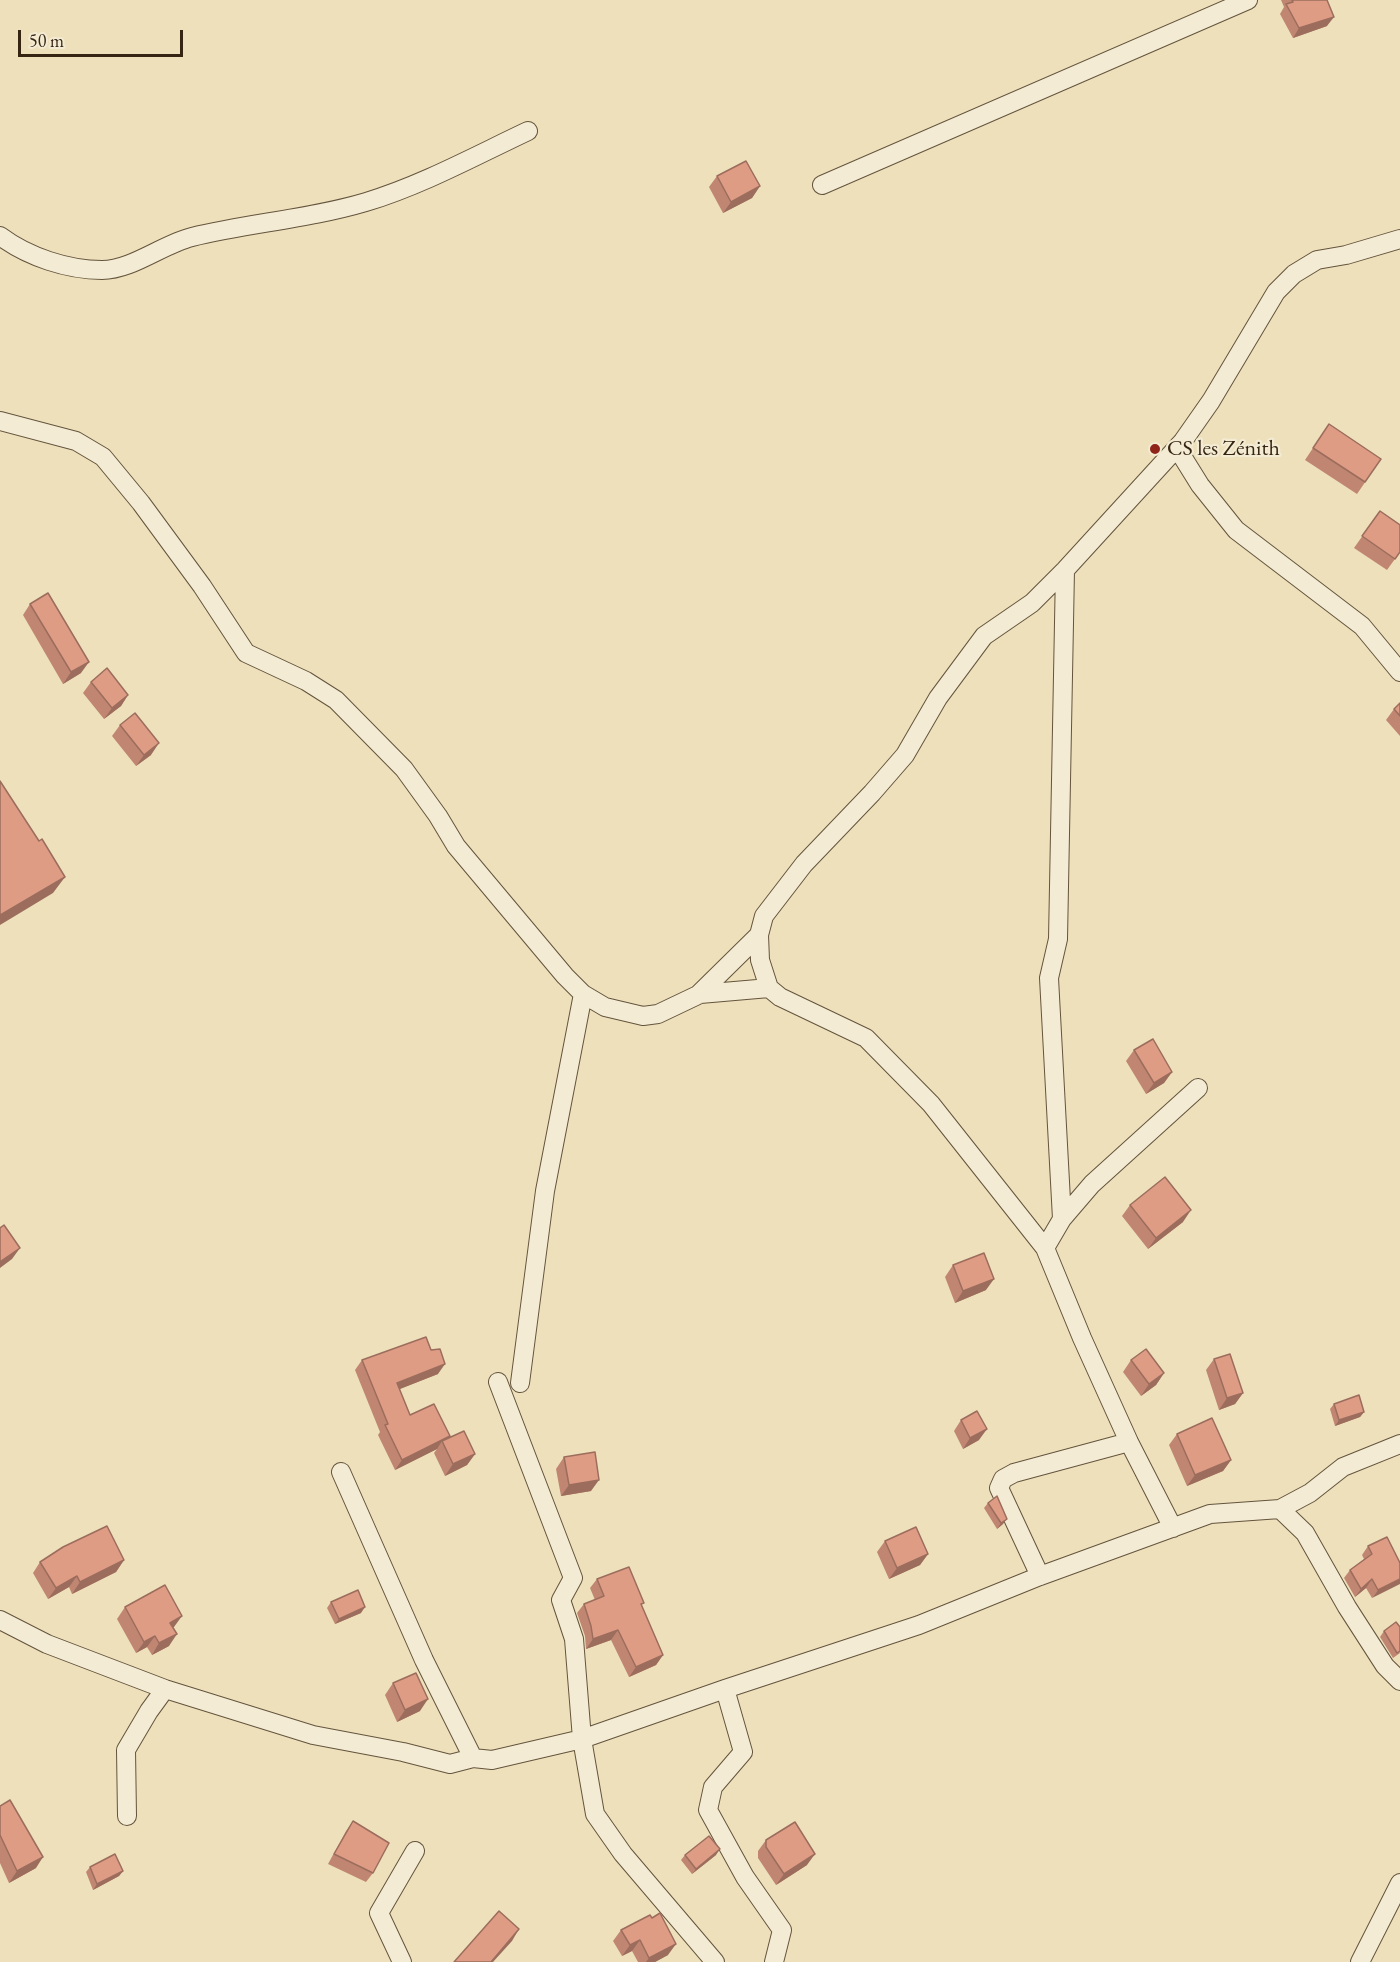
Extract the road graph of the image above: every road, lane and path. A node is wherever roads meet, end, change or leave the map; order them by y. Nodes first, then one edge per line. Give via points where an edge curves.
1 (1248, 0) edge
2 (528, 131) dead end
3 (822, 185) dead end
4 (0, 236) edge
5 (1400, 239) edge
6 (0, 421) edge
7 (1176, 448) junction
8 (1065, 570) junction
9 (1400, 672) edge
10 (759, 935) junction
11 (769, 988) junction
12 (583, 994) junction
13 (698, 995) junction
14 (1198, 1088) dead end
15 (1062, 1219) junction
16 (1045, 1248) junction
17 (498, 1382) dead end
18 (520, 1383) dead end
19 (1130, 1442) junction
20 (1400, 1444) edge
21 (341, 1472) dead end
22 (1280, 1509) junction
23 (1173, 1528) junction
24 (1040, 1576) junction
25 (0, 1620) edge
26 (1400, 1681) edge
27 (165, 1689) junction
28 (725, 1689) junction
29 (582, 1738) junction
30 (473, 1758) junction
31 (127, 1816) dead end
32 (415, 1851) dead end
33 (1400, 1883) edge
34 (402, 1962) edge
35 (715, 1962) edge
36 (774, 1962) edge
37 (1360, 1962) edge

1 - 3 street
2 - 4 street via 429,178 365,202 190,237 124,266 104,270 40,258
5 - 7 street via 1317,260 1294,274 1276,292 1211,401
6 - 12 street via 76,441 103,457 202,586 246,653 336,700 404,769 456,846
7 - 8 street
7 - 9 street via 1236,530 1362,626
8 - 10 street via 1032,603 984,636 938,698 905,755 804,864 764,916
8 - 15 street via 1058,939 1049,978
10 - 11 street via 760,960
10 - 13 street
11 - 13 street
11 - 16 street via 866,1038 931,1104
12 - 13 street via 605,1007 643,1016 658,1014
12 - 18 street via 545,1191
14 - 15 street via 1092,1184
15 - 16 street
16 - 19 street
17 - 29 street via 573,1578 561,1600 574,1639
19 - 23 street
19 - 24 street via 1003,1479 999,1488
20 - 22 street via 1343,1467 1310,1493
21 - 30 street via 424,1660
22 - 23 street via 1210,1514
22 - 26 street via 1305,1533 1338,1593 1385,1666
23 - 24 street
24 - 28 street via 920,1625
25 - 27 street via 47,1644
27 - 30 street via 313,1735 450,1764
27 - 31 street via 126,1750
28 - 29 street
28 - 36 street via 743,1752 713,1787 708,1810 745,1877 782,1930
29 - 30 street via 492,1760
29 - 35 street via 595,1814 623,1854
32 - 34 street via 379,1913
33 - 37 street

